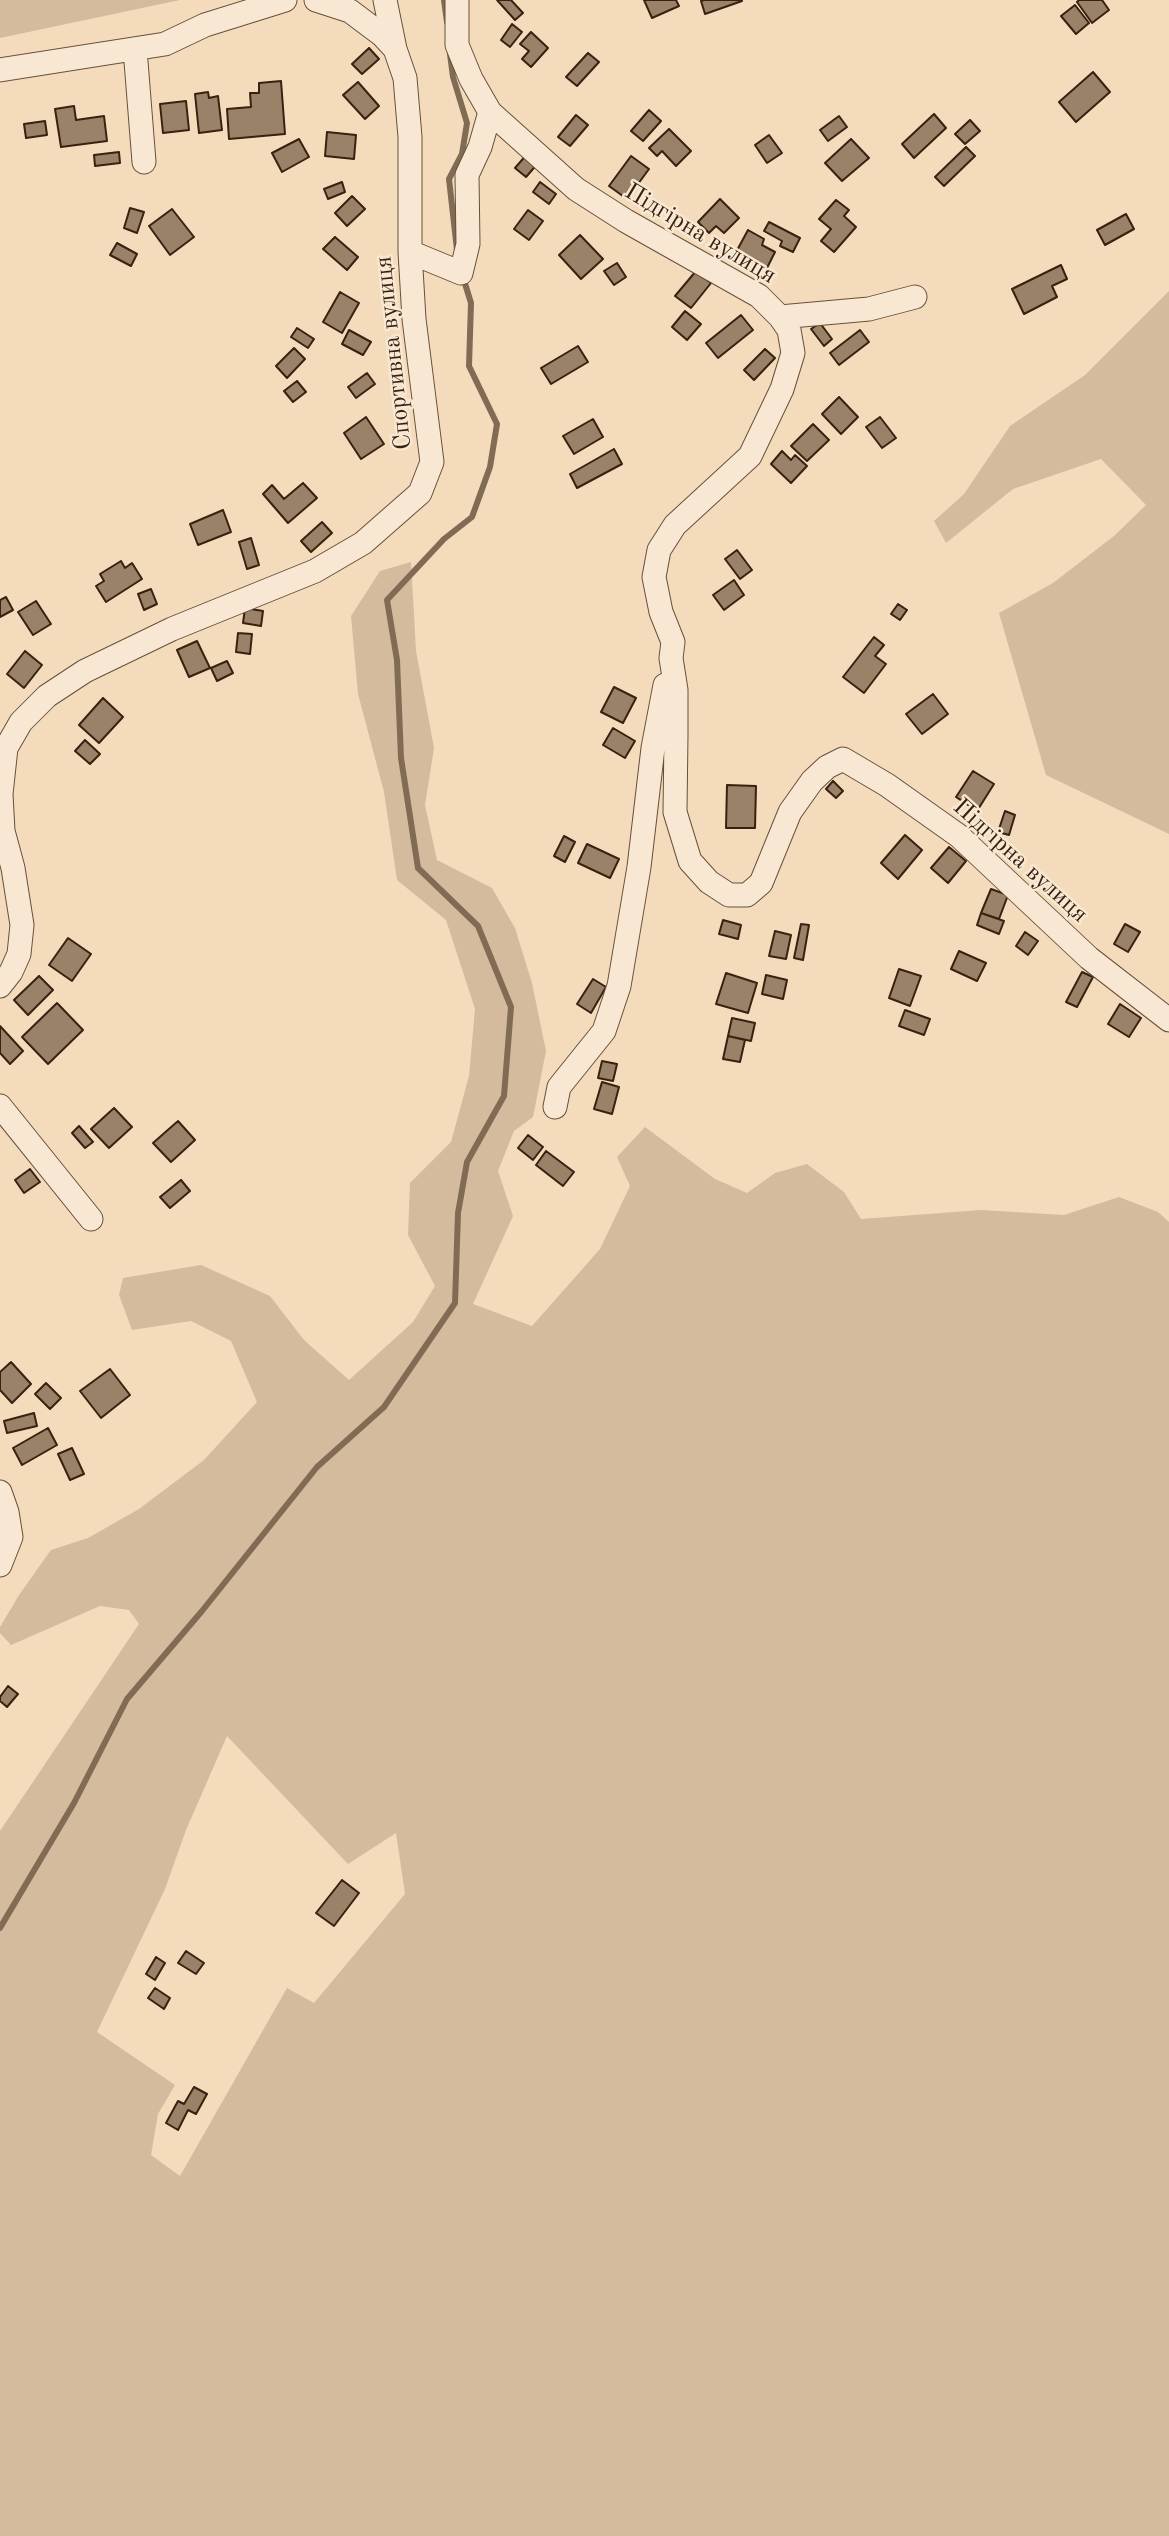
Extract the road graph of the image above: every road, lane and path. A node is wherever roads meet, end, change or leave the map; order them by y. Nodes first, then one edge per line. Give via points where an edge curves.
1 (285, 0) edge
2 (316, 0) edge
3 (386, 0) edge
4 (457, 0) edge
5 (135, 49) junction
6 (395, 49) junction
7 (0, 70) edge
8 (490, 112) junction
9 (144, 162) dead end
10 (410, 252) junction
11 (915, 297) dead end
12 (780, 317) junction
13 (670, 657) junction
14 (3, 745) edge
15 (0, 986) edge
16 (1169, 1020) edge
17 (0, 1106) edge
18 (555, 1107) dead end
19 (91, 1219) dead end
20 (0, 1492) edge
21 (0, 1564) edge

1 - 5 street via 205,25 165,44
2 - 6 street via 350,11
3 - 6 street, Спортивна вулиця
4 - 8 street, Підгірна вулиця via 457,45
5 - 7 street
5 - 9 street
6 - 10 street, Спортивна вулиця via 405,78 410,137
8 - 10 street via 467,175 468,244 461,273
8 - 12 street, Підгірна вулиця via 576,189 759,296
10 - 14 street, Спортивна вулиця via 432,462 420,493 363,542 315,571 172,629 86,671 47,696
11 - 12 street via 869,309
12 - 13 street, Підгірна вулиця via 789,330 793,353 750,456 675,525 659,550 654,577 673,642
13 - 16 street, Підгірна вулиця via 676,690 675,812 690,861 709,882 729,895 747,895 761,883 790,812 812,781 827,766 843,759 958,836 1089,958
13 - 18 street via 619,986 604,1031 559,1087
14 - 15 street via 4,831 22,925 19,954
17 - 19 street
20 - 21 street via 10,1537

